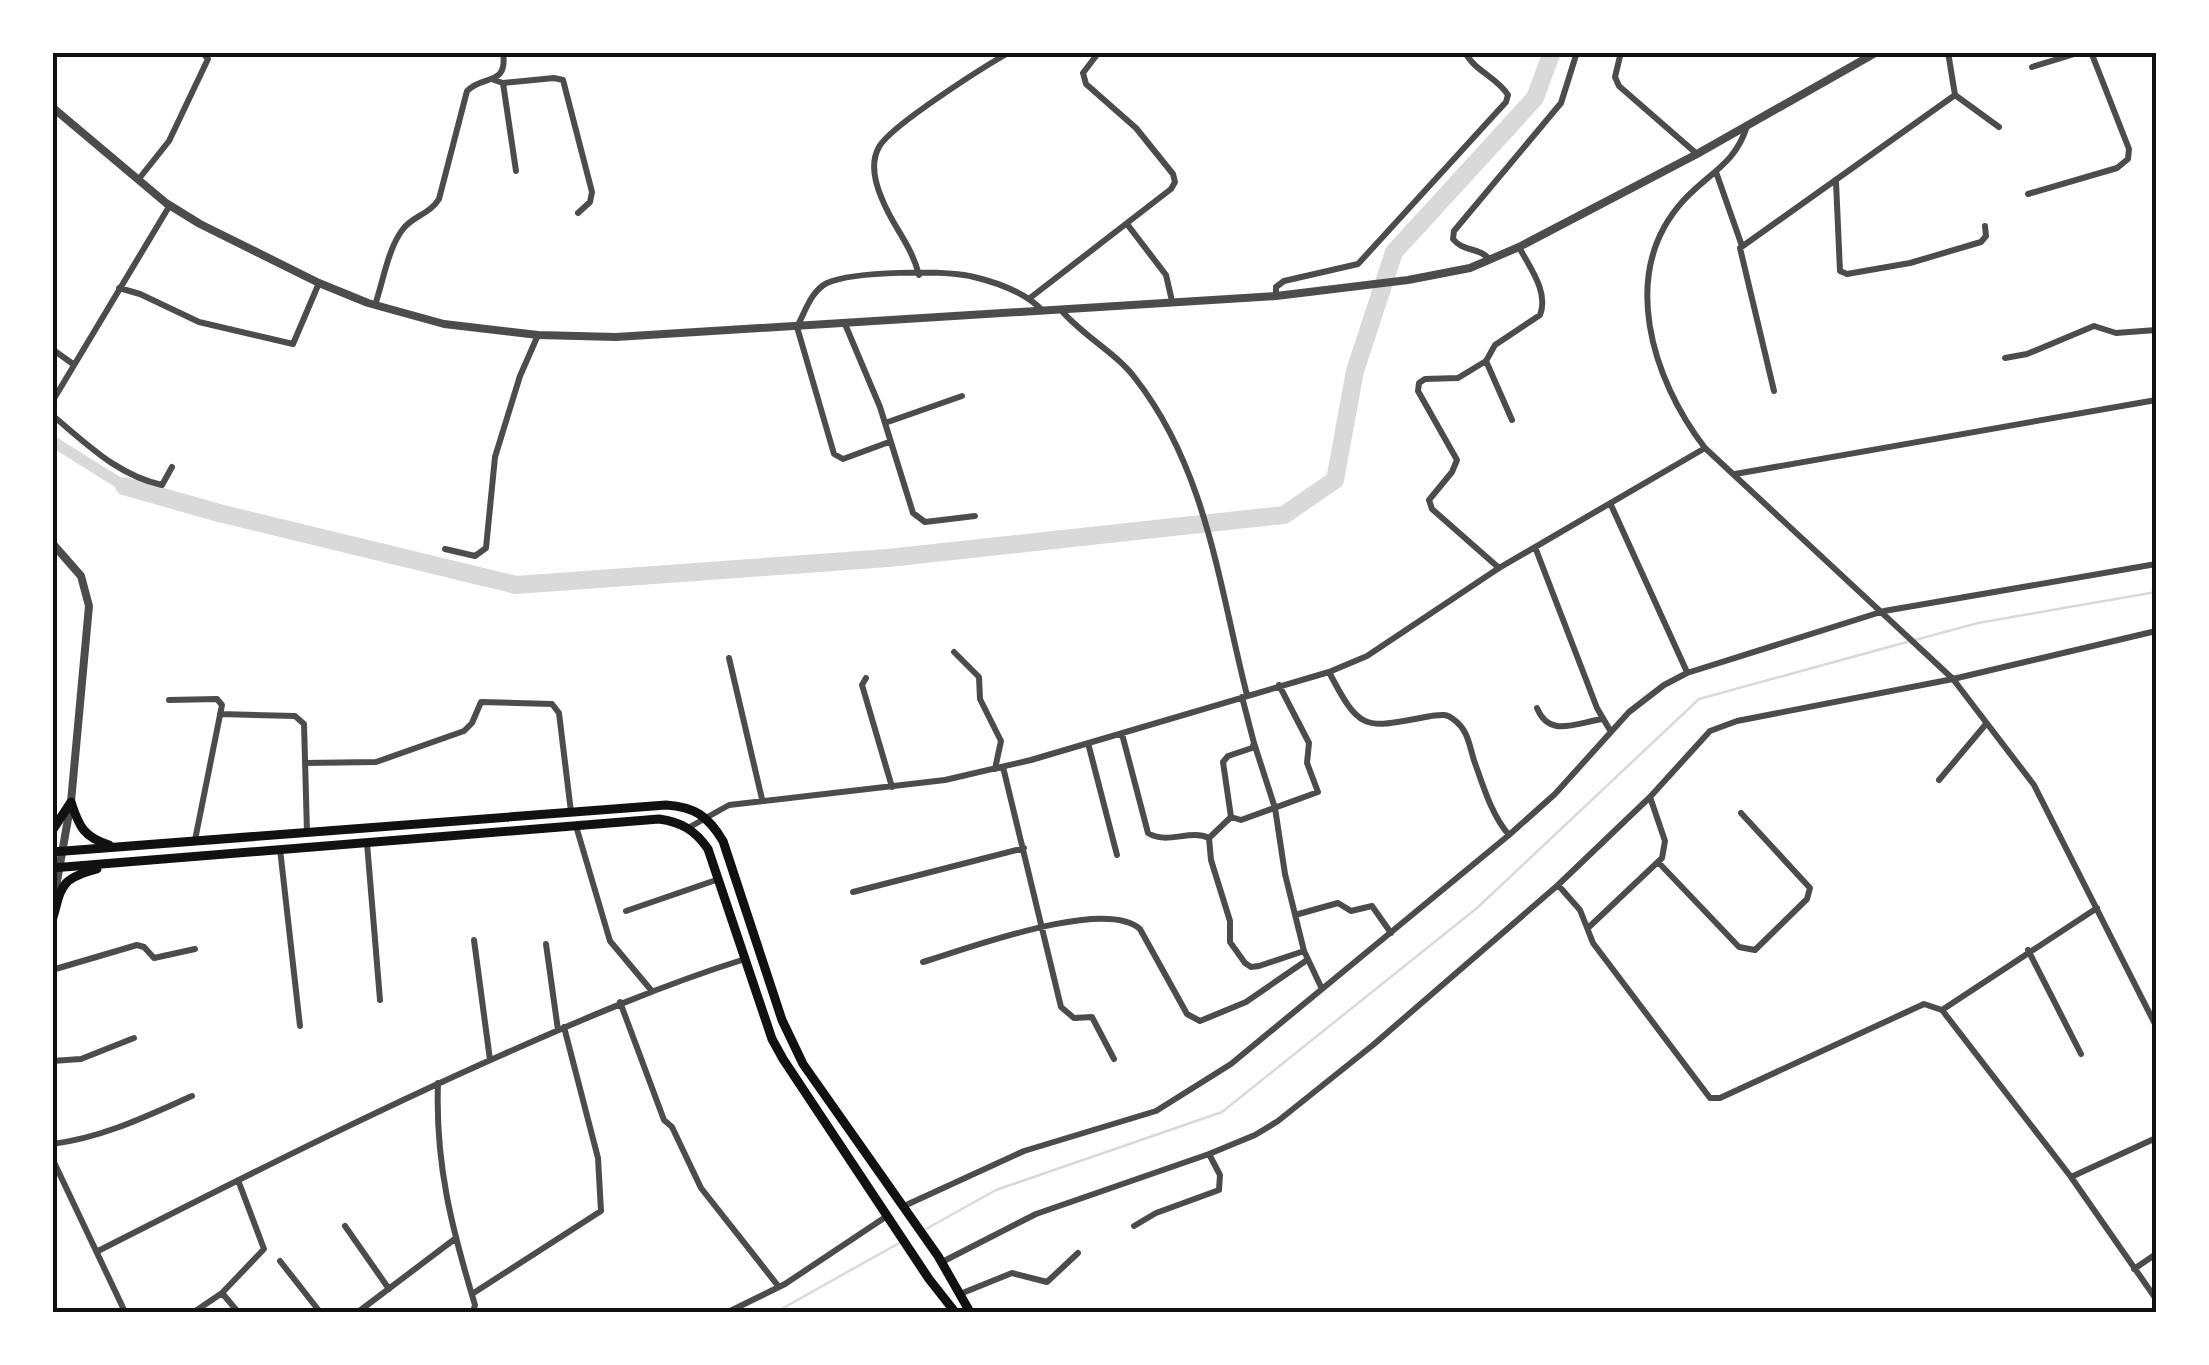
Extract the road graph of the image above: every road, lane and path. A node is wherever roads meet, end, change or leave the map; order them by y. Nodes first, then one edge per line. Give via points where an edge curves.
1 (202, 52) edge
2 (503, 52) edge
3 (1010, 52) edge
4 (1099, 52) edge
5 (1465, 52) edge
6 (1577, 52) edge
7 (1621, 52) edge
8 (1877, 52) edge
9 (1948, 52) edge
10 (2081, 52) edge
11 (2091, 52) edge
12 (2032, 67) dead end
13 (494, 80) junction
14 (503, 84) junction
15 (1954, 94) junction
16 (54, 108) edge
17 (1748, 125) junction
18 (1999, 127) dead end
19 (1698, 154) junction
20 (516, 171) dead end
21 (1716, 172) junction
22 (138, 180) junction
23 (1836, 181) junction
24 (2028, 194) dead end
25 (170, 205) junction
26 (578, 213) dead end
27 (1127, 224) junction
28 (1984, 226) dead end
29 (1742, 246) junction
30 (1519, 247) junction
31 (1490, 261) junction
32 (919, 275) junction
33 (319, 283) junction
34 (119, 288) junction
35 (1276, 296) junction
36 (1030, 298) junction
37 (1172, 301) junction
38 (375, 305) junction
39 (1062, 310) junction
40 (1043, 312) junction
41 (845, 324) junction
42 (797, 327) junction
43 (2156, 330) edge
44 (538, 335) junction
45 (52, 348) edge
46 (2005, 358) dead end
47 (1486, 361) junction
48 (73, 364) junction
49 (1774, 391) dead end
50 (962, 396) dead end
51 (2156, 400) edge
52 (52, 402) edge
53 (52, 414) edge
54 (1512, 420) dead end
55 (885, 423) junction
56 (889, 442) junction
57 (1705, 448) junction
58 (172, 467) dead end
59 (1734, 474) junction
60 (1611, 505) junction
61 (975, 516) dead end
62 (52, 543) edge
63 (1534, 546) junction
64 (445, 548) dead end
65 (2156, 564) edge
66 (1500, 568) junction
67 (1884, 612) junction
68 (2156, 631) edge
69 (954, 652) dead end
70 (729, 658) dead end
71 (1329, 672) junction
72 (1688, 673) junction
73 (866, 678) dead end
74 (1953, 678) junction
75 (1279, 685) junction
76 (1244, 696) junction
77 (168, 700) dead end
78 (1537, 708) dead end
79 (220, 714) junction
80 (1602, 719) junction
81 (1986, 723) junction
82 (1611, 732) junction
83 (1122, 734) junction
84 (1254, 743) junction
85 (1088, 744) junction
86 (305, 763) junction
87 (999, 768) junction
88 (1939, 780) dead end
89 (892, 787) junction
90 (1650, 797) junction
91 (762, 799) junction
92 (71, 802) junction
93 (1275, 808) junction
94 (571, 812) junction
95 (1741, 813) dead end
96 (706, 817) junction
97 (1231, 817) junction
98 (576, 826) junction
99 (688, 828) junction
100 (52, 831) edge
101 (307, 832) junction
102 (1510, 835) junction
103 (1209, 838) junction
104 (195, 840) junction
105 (367, 843) junction
106 (115, 847) junction
107 (280, 847) junction
108 (1024, 848) junction
109 (57, 852) edge
110 (1117, 855) dead end
111 (1658, 862) junction
112 (118, 863) junction
113 (55, 868) edge
114 (720, 879) junction
115 (1558, 885) junction
116 (853, 892) dead end
117 (2096, 908) junction
118 (52, 910) edge
119 (626, 911) dead end
120 (1295, 916) junction
121 (52, 921) edge
122 (1042, 927) junction
123 (1588, 929) junction
124 (1391, 934) junction
125 (474, 940) dead end
126 (546, 944) dead end
127 (195, 949) dead end
128 (2028, 950) junction
129 (1304, 951) junction
130 (745, 958) junction
131 (1307, 960) junction
132 (923, 962) dead end
133 (52, 970) edge
134 (1322, 989) junction
135 (651, 990) junction
136 (380, 1000) dead end
137 (620, 1002) junction
138 (1942, 1010) junction
139 (300, 1026) dead end
140 (2156, 1026) edge
141 (561, 1028) junction
142 (134, 1038) dead end
143 (2081, 1054) dead end
144 (1114, 1058) dead end
145 (490, 1060) junction
146 (52, 1061) edge
147 (438, 1083) junction
148 (192, 1096) dead end
149 (2156, 1138) edge
150 (52, 1144) edge
151 (1209, 1154) junction
152 (52, 1158) edge
153 (2071, 1177) junction
154 (238, 1180) junction
155 (904, 1206) junction
156 (887, 1216) junction
157 (345, 1226) dead end
158 (1134, 1226) dead end
159 (456, 1238) junction
160 (98, 1251) junction
161 (1078, 1253) dead end
162 (2156, 1254) edge
163 (940, 1259) junction
164 (280, 1261) dead end
165 (2134, 1269) junction
166 (779, 1287) junction
167 (389, 1289) junction
168 (222, 1293) junction
169 (472, 1294) junction
170 (959, 1294) junction
171 (2156, 1299) edge
172 (125, 1312) edge
173 (194, 1312) edge
174 (238, 1312) edge
175 (320, 1312) edge
176 (358, 1312) edge
177 (473, 1312) edge
178 (728, 1312) edge
179 (955, 1312) edge
180 (970, 1312) edge

1 - 22 street via 208,59 176,128
2 - 13 street via 504,66
3 - 32 street via 888,135 874,157 882,200
4 - 27 street via 1083,73 1086,84 1136,128 1174,178 1171,189
5 - 35 street via 1504,88 1506,102 1358,264 1284,281
6 - 31 street via 1561,104 1454,230 1460,247
7 - 19 street via 1619,86
8 - 17 street
9 - 15 street
10 - 12 street
11 - 24 street via 2128,159
13 - 14 street
13 - 38 street via 467,91 439,199 399,235
14 - 20 street
14 - 26 street via 554,78 567,88 592,192
15 - 18 street
15 - 23 street
16 - 22 street
17 - 19 street
17 - 21 street via 1738,151
19 - 30 street
21 - 29 street
21 - 57 street via 1662,230 1646,291 1657,352 1679,409
22 - 25 street
23 - 28 street via 1840,271 1847,274 1981,242
23 - 29 street
25 - 33 street
25 - 34 street
27 - 36 street
27 - 37 street via 1166,275
29 - 49 street
30 - 31 street
30 - 47 street via 1544,310 1495,346
31 - 35 street via 1408,280
32 - 36 street via 971,276
32 - 42 street via 871,274 825,284
33 - 34 street via 293,344 199,322
33 - 38 street
34 - 48 street
35 - 37 street
36 - 40 street
37 - 39 street
38 - 44 street via 444,324
39 - 40 street
39 - 76 street via 1132,374 1172,434 1201,502
40 - 41 street
41 - 42 street
41 - 55 street
42 - 44 street
42 - 56 street via 836,456
43 - 46 street via 2116,333 2094,326
44 - 64 street via 496,457 486,548 475,556
45 - 48 street
47 - 54 street
47 - 66 street via 1458,378 1425,379 1418,391 1457,460 1430,505
48 - 52 street
50 - 55 street
51 - 59 street
53 - 58 street via 135,479 162,485
55 - 56 street
56 - 61 street via 913,514 925,522
57 - 59 street
57 - 60 street
59 - 67 street
60 - 63 street
60 - 72 street
62 - 92 street via 81,576 89,606
63 - 66 street
63 - 80 street
65 - 67 street
66 - 71 street via 1367,656
67 - 72 street
67 - 74 street
68 - 74 street
69 - 87 street via 978,677 980,700 1001,741
70 - 91 street
71 - 75 street
71 - 102 street via 1349,710 1372,725 1453,718 1468,737 1499,824
72 - 82 street via 1628,712
73 - 89 street via 862,685
74 - 81 street
74 - 90 street via 1710,731
75 - 76 street
75 - 93 street via 1309,743 1307,762 1318,790
76 - 83 street
76 - 84 street
77 - 79 street via 216,699
78 - 80 street via 1552,727
79 - 86 street via 295,716 304,724
79 - 104 street
80 - 82 street
81 - 88 street
81 - 117 street via 2034,785
82 - 102 street
83 - 85 street
83 - 103 street via 1148,833
84 - 93 street
84 - 97 street via 1223,762
85 - 87 street
85 - 110 street
86 - 94 street via 376,762 464,732 481,702 552,704
86 - 101 street
87 - 89 street
87 - 108 street
89 - 91 street
90 - 111 street via 1665,840
90 - 115 street
91 - 96 street
92 - 100 main road
92 - 106 main road via 82,831
92 - 109 street
93 - 97 street
93 - 120 street
94 - 96 main road via 666,804
94 - 101 main road
95 - 111 street via 1810,888 1807,899 1755,950 1739,947
96 - 99 street
96 - 155 main road via 723,841 791,1042
97 - 103 street
98 - 99 main road via 659,819
98 - 105 main road
98 - 135 street via 610,941
99 - 114 main road via 708,849
101 - 104 main road
102 - 124 street
103 - 129 street via 1230,942 1245,963 1260,966
104 - 106 main road
105 - 107 main road
105 - 136 street
106 - 109 main road
107 - 112 main road
107 - 139 street
108 - 116 street
108 - 122 street
109 - 113 street
111 - 123 street
112 - 113 main road
112 - 121 main road via 68,879
113 - 118 street
114 - 119 street
114 - 130 main road
115 - 123 street
115 - 151 street via 1302,1103
117 - 128 street
117 - 140 street
120 - 124 street via 1338,903 1351,911 1372,906
120 - 129 street
122 - 131 street via 1092,917 1137,925 1197,1021 1246,1002
122 - 132 street
122 - 144 street via 1062,1006 1074,1018 1092,1017
123 - 138 street via 1715,1099 1924,1004
124 - 134 street
125 - 145 street
126 - 141 street
127 - 133 street via 154,958 137,945
128 - 138 street
128 - 143 street
129 - 131 street
130 - 135 street
130 - 156 main road via 783,1059
131 - 134 street
134 - 155 street via 1231,1064 1156,1111 1024,1151
135 - 137 street
137 - 141 street
137 - 166 street via 664,1120 701,1188
138 - 153 street
141 - 145 street
141 - 169 street via 598,1158 601,1211
142 - 146 street via 81,1060
145 - 147 street
147 - 154 street
147 - 159 street via 436,1135
148 - 150 street via 126,1125
149 - 153 street
151 - 158 street via 1220,1174 1218,1190
151 - 163 street via 1036,1214
152 - 160 street
153 - 165 street
154 - 160 street
154 - 168 street via 264,1249
155 - 163 main road
156 - 166 street
156 - 179 main road
157 - 167 street
159 - 167 street
159 - 169 street
160 - 172 street
161 - 170 street via 1047,1282 1012,1273
162 - 165 street
163 - 170 main road
164 - 175 street
165 - 171 street
166 - 178 street
167 - 176 street
168 - 173 street
168 - 174 street
169 - 177 street
170 - 180 main road

